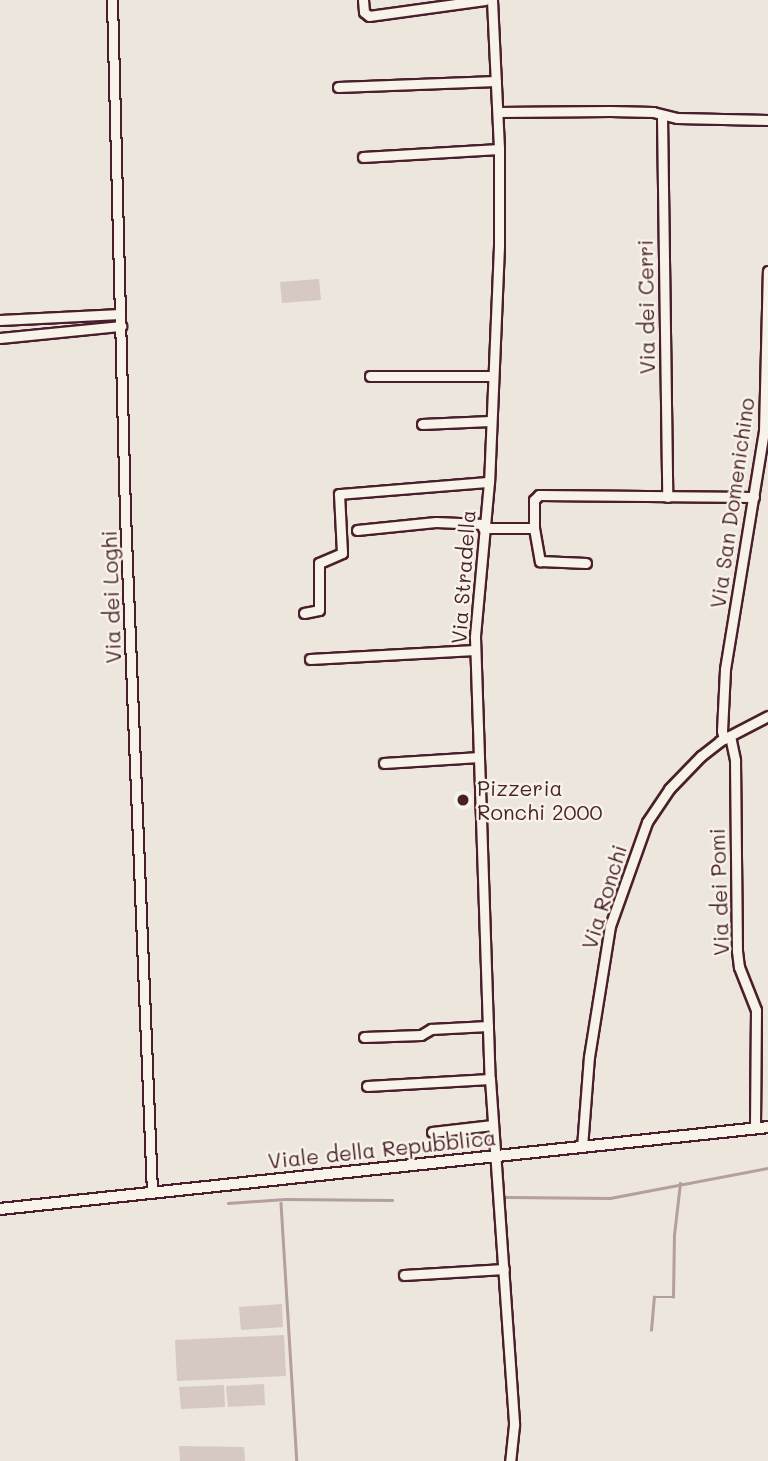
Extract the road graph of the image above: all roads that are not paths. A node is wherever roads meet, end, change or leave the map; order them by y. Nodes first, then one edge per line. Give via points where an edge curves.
1 (112, 0) edge
2 (363, 0) edge
3 (485, 0) edge
4 (492, 0) edge
5 (496, 81) junction
6 (338, 88) dead end
7 (498, 112) junction
8 (662, 116) junction
9 (768, 120) edge
10 (499, 149) junction
11 (363, 157) dead end
12 (768, 271) edge
13 (120, 314) junction
14 (0, 320) edge
15 (121, 326) junction
16 (0, 338) edge
17 (370, 376) dead end
18 (493, 376) junction
19 (490, 421) junction
20 (422, 424) dead end
21 (489, 482) junction
22 (667, 497) junction
23 (754, 497) junction
24 (483, 526) junction
25 (534, 528) junction
26 (356, 530) dead end
27 (586, 563) dead end
28 (304, 613) dead end
29 (475, 650) junction
30 (310, 659) dead end
31 (768, 716) edge
32 (727, 737) junction
33 (479, 757) junction
34 (384, 763) dead end
35 (488, 1026) junction
36 (364, 1037) dead end
37 (490, 1081) junction
38 (367, 1086) dead end
39 (439, 1094) dead end
40 (493, 1125) junction
41 (768, 1127) edge
42 (755, 1128) junction
43 (432, 1132) dead end
44 (582, 1147) junction
45 (495, 1156) junction
46 (152, 1192) junction
47 (0, 1209) edge
48 (504, 1269) junction
49 (404, 1275) dead end
50 (510, 1461) edge

1 - 13 street, Via dei Loghi
2 - 3 street via 363,12 369,16
4 - 5 street, Via Stradella
5 - 6 street
5 - 7 street, Via Stradella
7 - 8 street via 653,112
7 - 10 street, Via Stradella
8 - 9 street
8 - 22 street, Via dei Cerri
10 - 11 street
10 - 18 street, Via Stradella
12 - 23 street, Via San Domenichino via 764,431
13 - 14 street
13 - 15 street, Via dei Loghi
15 - 16 street
15 - 46 street, Via dei Loghi
17 - 18 street
18 - 19 street, Via Stradella
19 - 20 street
19 - 21 street, Via Stradella
21 - 24 street, Via Stradella
21 - 28 street via 340,494 342,554 319,564 319,610
22 - 23 street
22 - 25 street via 537,496
23 - 32 street, Via San Domenichino via 725,669 722,731
24 - 25 street
24 - 26 street via 436,522
24 - 29 street, Via Stradella
25 - 27 street via 540,561
29 - 30 street
29 - 33 street, Via Stradella
31 - 32 street, Via Ronchi
32 - 42 street, Via dei Pomi via 735,760 737,951 756,1010
32 - 44 street, Via Ronchi via 701,756 656,805 621,889 601,971
33 - 34 street
33 - 35 street, Via Stradella
35 - 36 street
35 - 37 street, Via Stradella
37 - 38 street
37 - 39 street via 439,1086
37 - 40 street, Via Stradella
40 - 43 street
40 - 45 street, Via Stradella
41 - 42 main road, Viale della Repubblica
42 - 44 main road, Viale della Repubblica
44 - 45 main road, Viale della Repubblica
45 - 46 main road, Viale della Repubblica
45 - 48 street, Via Stradella
46 - 47 main road, Viale della Repubblica
48 - 49 street
48 - 50 street, Via Stradella via 514,1425

